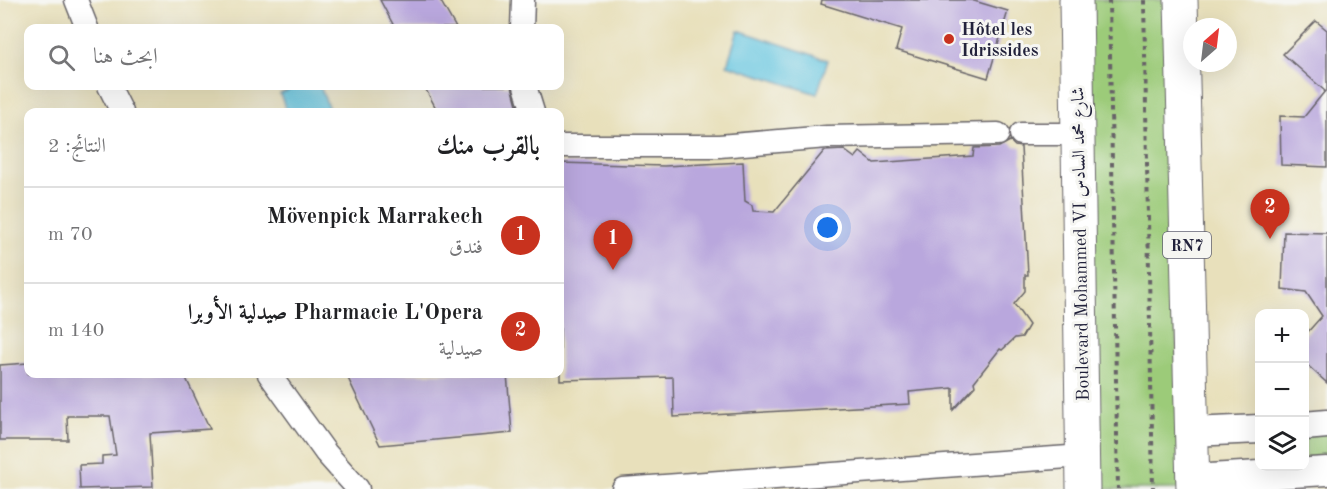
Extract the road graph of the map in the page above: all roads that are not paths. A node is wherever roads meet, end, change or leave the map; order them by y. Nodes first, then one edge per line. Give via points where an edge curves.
1 (75, 0) edge
2 (523, 0) edge
3 (1076, 0) edge
4 (1181, 0) edge
5 (85, 24) edge
6 (522, 24) edge
7 (111, 90) edge
8 (526, 90) edge
9 (120, 108) edge
10 (532, 108) edge
11 (1021, 134) dead end
12 (1078, 134) junction
13 (998, 135) dead end
14 (564, 146) edge
15 (272, 378) edge
16 (1327, 424) edge
17 (1309, 426) edge
18 (1255, 429) edge
19 (1191, 432) junction
20 (1083, 456) junction
21 (1327, 471) edge
22 (1193, 484) edge
23 (358, 489) edge
24 (622, 489) edge
25 (1083, 489) edge

1 - 5 street
2 - 6 street
3 - 12 main road, Boulevard Mohammed VI شارع محمد السادس
4 - 19 main road, RN7
7 - 9 street
8 - 10 street
11 - 12 street
12 - 20 main road, Boulevard Mohammed VI شارع محمد السادس
13 - 14 street via 827,137 719,146
15 - 23 street via 326,453
16 - 17 street
18 - 19 street
19 - 22 main road, RN7
20 - 24 street
20 - 25 main road, Boulevard Mohammed VI شارع محمد السادس
21 - 22 street

